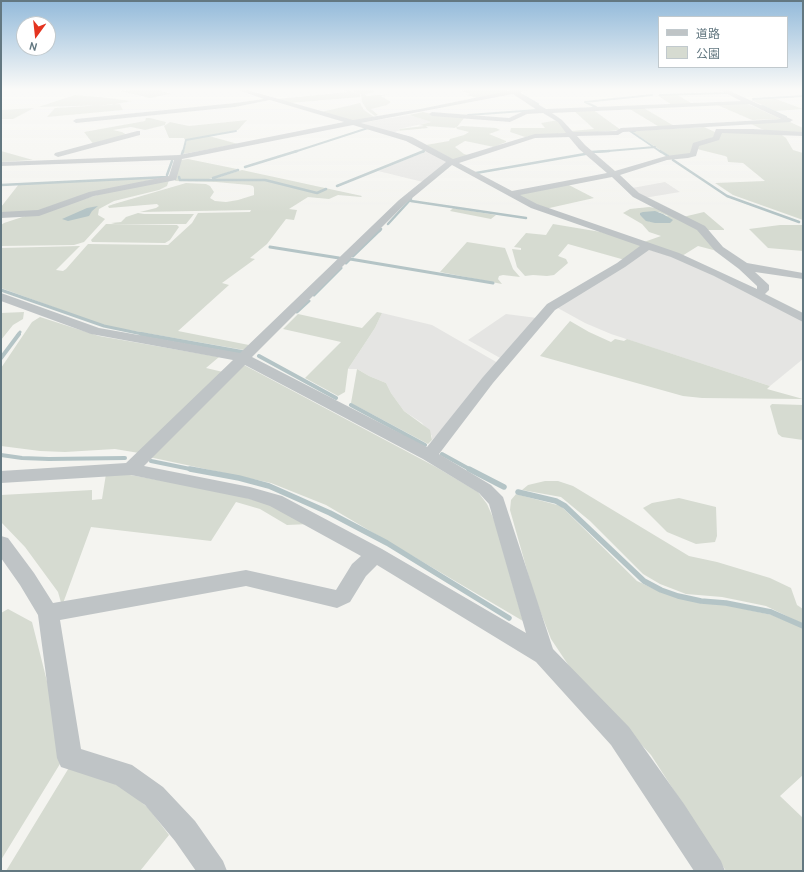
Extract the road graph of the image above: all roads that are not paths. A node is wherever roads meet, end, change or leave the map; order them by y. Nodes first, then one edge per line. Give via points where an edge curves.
1 (311, 131) edge
2 (382, 131) edge
3 (568, 131) edge
4 (635, 131) edge
5 (803, 134) edge
6 (572, 135) junction
7 (125, 152) junction
8 (179, 157) junction
9 (34, 162) junction
10 (451, 162) junction
11 (1, 164) edge
12 (614, 174) junction
13 (510, 194) junction
14 (1, 216) edge
15 (649, 245) junction
16 (699, 264) junction
17 (743, 266) junction
18 (803, 276) edge
19 (758, 294) junction
20 (1, 297) edge
21 (803, 318) edge
22 (243, 358) junction
23 (429, 455) junction
24 (131, 469) junction
25 (1, 477) edge
26 (1, 543) edge
27 (375, 554) junction
28 (48, 613) junction
29 (544, 655) junction
30 (213, 871) edge
31 (711, 871) edge

1 - 8 street
2 - 10 street via 409,139
3 - 6 street
4 - 6 street
5 - 12 street via 719,131 716,138 696,145 693,154 666,158
6 - 10 street via 527,137
6 - 12 street
7 - 8 street
7 - 9 street
7 - 9 street via 137,133
8 - 14 street via 173,178 92,194 39,213
9 - 11 street
10 - 13 street
10 - 22 street via 402,202
12 - 13 street
12 - 17 street via 636,195 701,228 719,249
13 - 15 street via 552,213
15 - 16 street
15 - 23 street via 551,307 488,380
16 - 17 street
16 - 19 street
17 - 18 street
17 - 19 street via 763,285 763,290
19 - 21 street
20 - 22 street via 96,331
22 - 23 street
22 - 24 street
23 - 29 street via 485,489 498,502
24 - 25 street
24 - 27 street via 250,493 276,502
26 - 28 street
27 - 28 street via 359,570 343,596 337,599 246,578
27 - 29 street
28 - 30 street via 70,758 123,774 154,796 185,832
29 - 31 street via 620,736

